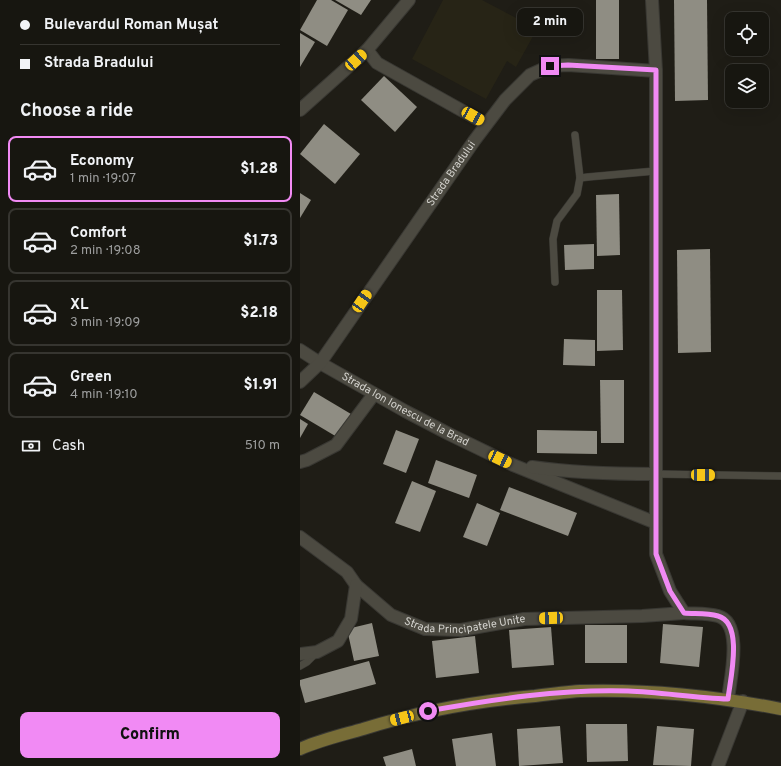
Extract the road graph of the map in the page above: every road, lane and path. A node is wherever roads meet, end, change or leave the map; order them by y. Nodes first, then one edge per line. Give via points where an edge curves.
1 (409, 0) edge
2 (652, 0) edge
3 (367, 50) junction
4 (656, 70) junction
5 (300, 110) edge
6 (486, 124) junction
7 (576, 135) dead end
8 (655, 171) junction
9 (580, 178) junction
10 (555, 282) dead end
11 (300, 350) edge
12 (320, 364) junction
13 (300, 382) edge
14 (374, 394) junction
15 (300, 462) edge
16 (513, 465) junction
17 (656, 474) junction
18 (781, 476) edge
19 (656, 523) junction
20 (300, 537) edge
21 (356, 585) junction
22 (684, 613) junction
23 (317, 652) junction
24 (300, 654) edge
25 (300, 666) edge
26 (728, 699) junction
27 (743, 702) junction
28 (781, 709) edge
29 (300, 749) edge
30 (718, 766) edge

1 - 3 street
2 - 4 street
3 - 5 street
3 - 6 street via 377,63
4 - 6 street, Strada Bradului via 550,66 530,75
4 - 8 street
6 - 12 street, Strada Bradului
7 - 9 lane
8 - 9 lane
8 - 17 street
9 - 10 lane via 577,194 557,221 553,239
11 - 12 street, Strada Ion Ionescu de la Brad
12 - 13 street, Strada Bradului
12 - 14 street, Strada Ion Ionescu de la Brad
14 - 15 street via 336,445
14 - 16 street, Strada Ion Ionescu de la Brad
16 - 17 street, Strada Ion Ionescu de la Brad via 559,471
16 - 19 street, Strada Ion Ionescu de la Brad
17 - 18 lane
17 - 19 street
19 - 22 street via 656,554 670,591
20 - 21 street, Strada Principatele Unite via 347,572
21 - 22 street, Strada Principatele Unite via 391,615 425,629 462,630 524,619
21 - 23 street via 351,620 338,641
22 - 26 street, Strada Principatele Unite via 718,616 726,620 731,629 734,640
23 - 24 street
23 - 25 lane
26 - 27 main road
26 - 29 main road via 579,691 488,700 428,711
27 - 28 main road
27 - 30 street

